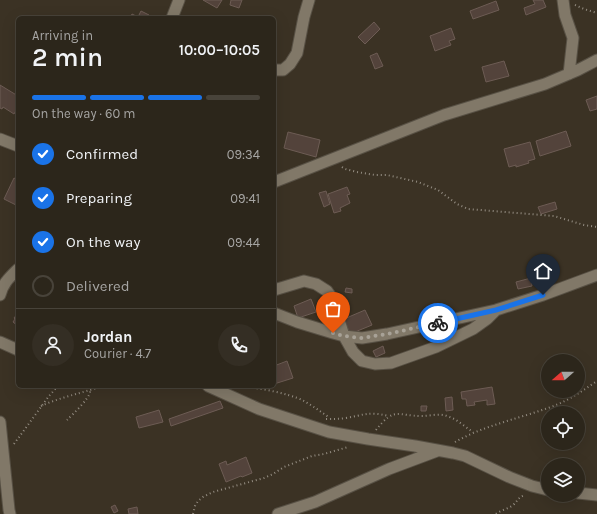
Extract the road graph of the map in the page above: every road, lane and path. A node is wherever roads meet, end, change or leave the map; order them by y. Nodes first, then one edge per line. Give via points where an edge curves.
1 (179, 0) edge
2 (309, 0) edge
3 (567, 0) edge
4 (597, 13) edge
5 (173, 16) edge
6 (597, 60) edge
7 (276, 70) edge
8 (569, 74) junction
9 (0, 139) edge
10 (16, 145) edge
11 (331, 160) junction
12 (276, 181) edge
13 (597, 227) edge
14 (16, 271) edge
15 (597, 274) edge
16 (276, 289) edge
17 (0, 295) edge
18 (496, 310) junction
19 (276, 314) edge
20 (344, 336) junction
21 (0, 342) edge
22 (16, 349) edge
23 (597, 381) edge
24 (56, 388) edge
25 (96, 388) edge
26 (212, 388) edge
27 (251, 388) edge
28 (90, 390) junction
29 (41, 407) junction
30 (388, 416) junction
31 (324, 419) dead end
32 (331, 419) junction
33 (67, 420) dead end
34 (0, 422) edge
35 (473, 432) junction
36 (368, 439) junction
37 (350, 446) dead end
38 (438, 451) junction
39 (3, 458) junction
40 (541, 488) edge
41 (585, 494) edge
42 (527, 495) dead end
43 (597, 495) edge
44 (10, 514) edge
45 (192, 514) edge
46 (278, 514) edge
47 (496, 514) edge

1 - 5 street
2 - 7 street via 297,53 283,70
3 - 4 path
3 - 8 street via 565,15 573,38
6 - 8 street
8 - 11 street via 545,84 444,115
9 - 10 street
11 - 12 street
11 - 13 path via 344,169 418,182 438,190 457,204 468,208 554,216
14 - 17 street via 7,279
15 - 18 street
16 - 20 street via 304,281 316,284 327,291 332,298
18 - 20 street via 387,334 362,338
18 - 20 street via 473,329 436,347 391,363 375,364 362,361 353,352
19 - 20 street
21 - 22 street
23 - 35 path via 554,406
24 - 29 path
25 - 28 path
26 - 36 street via 259,409 329,432
27 - 32 path via 303,400
28 - 29 path
28 - 33 path via 90,395
29 - 39 path
30 - 32 path via 375,413
30 - 35 path via 400,413 421,416 446,415
30 - 36 path
31 - 32 path
34 - 39 street
35 - 38 path
36 - 38 street
37 - 45 path via 312,456 264,478 213,492 198,501
38 - 40 street via 465,456 509,477
38 - 46 street via 315,502
39 - 44 street
41 - 43 street
42 - 47 path

